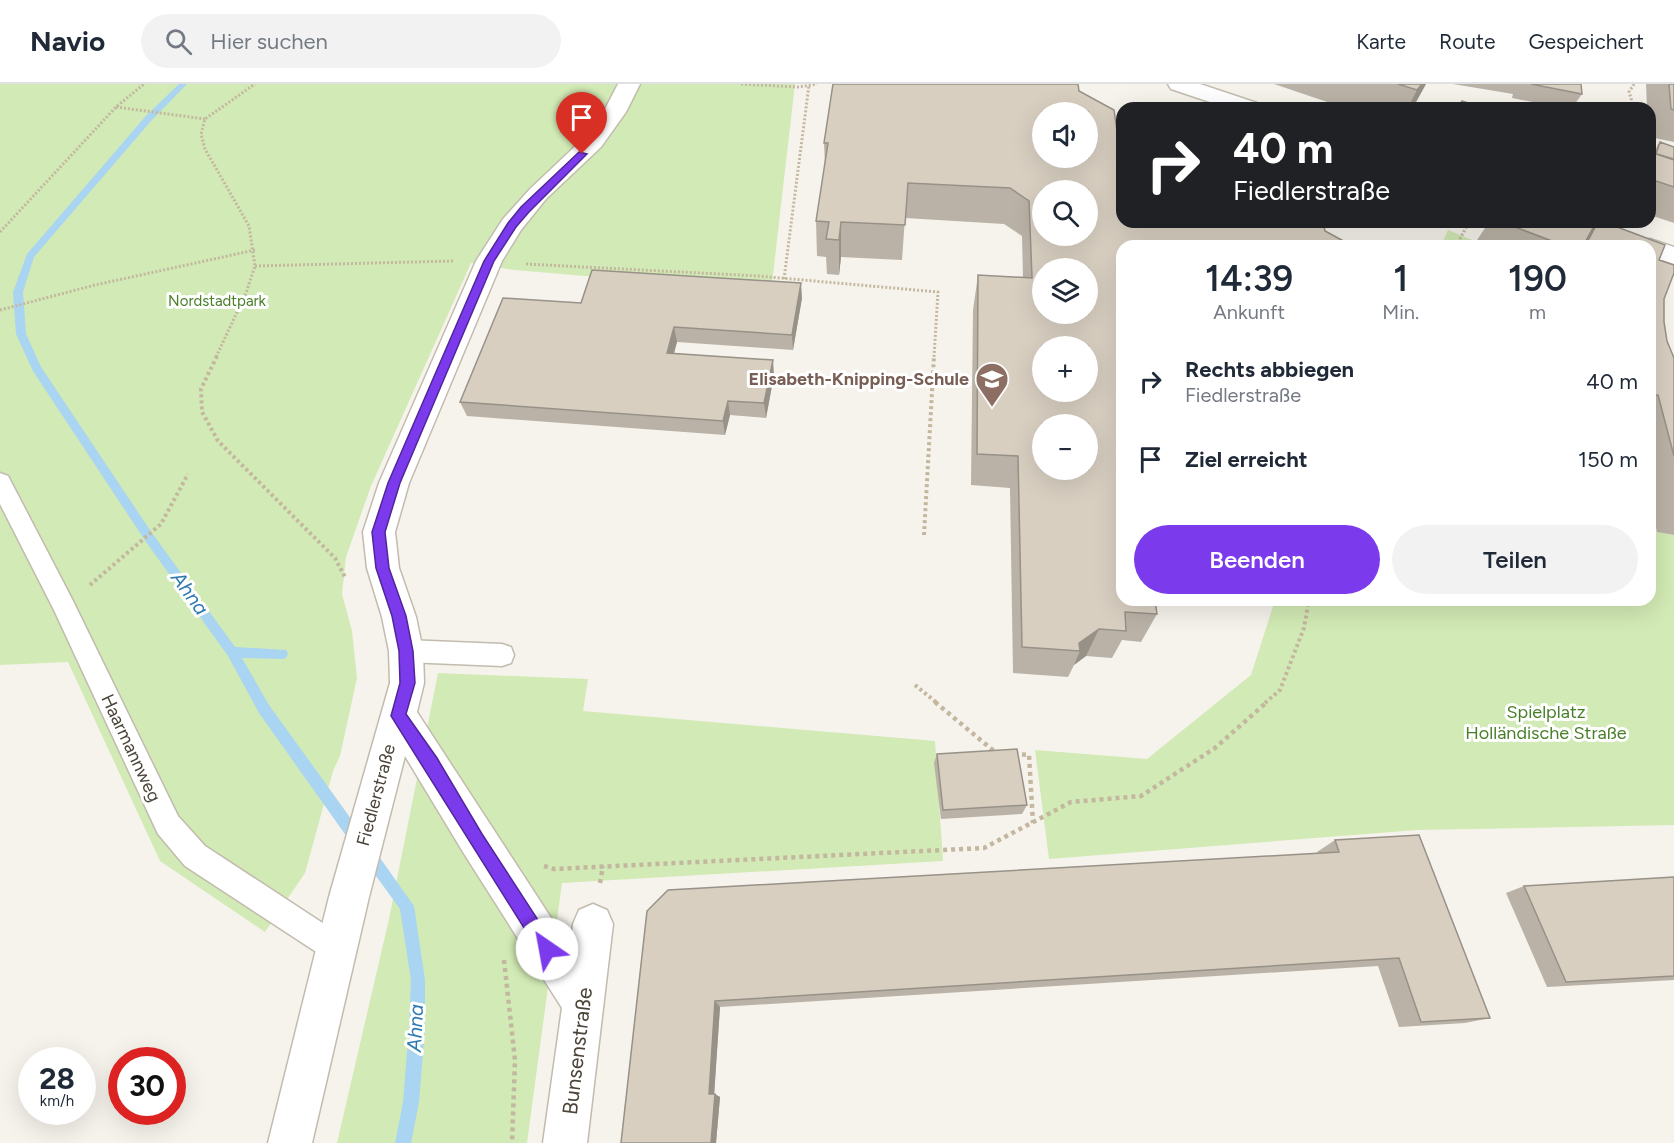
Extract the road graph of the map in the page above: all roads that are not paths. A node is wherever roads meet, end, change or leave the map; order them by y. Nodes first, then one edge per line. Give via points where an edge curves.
1 (629, 84) edge
2 (1179, 84) edge
3 (1232, 102) edge
4 (1656, 249) edge
5 (1674, 256) edge
6 (0, 482) edge
7 (406, 651) junction
8 (502, 655) dead end
9 (398, 716) junction
10 (593, 924) dead end
11 (337, 949) junction
12 (583, 1004) junction
13 (291, 1143) edge
14 (565, 1143) edge

1 - 7 street, Fiedlerstraße via 593,142 538,194 489,261 394,483 379,532 383,568
2 - 3 street
4 - 5 street
6 - 11 lane, Haarmannweg via 168,825 195,856
7 - 8 lane
7 - 9 street, Fiedlerstraße via 407,683
9 - 11 street, Fiedlerstraße
9 - 12 street
10 - 12 street, Bunsenstraße
11 - 13 street, Fiedlerstraße
12 - 14 street, Bunsenstraße

